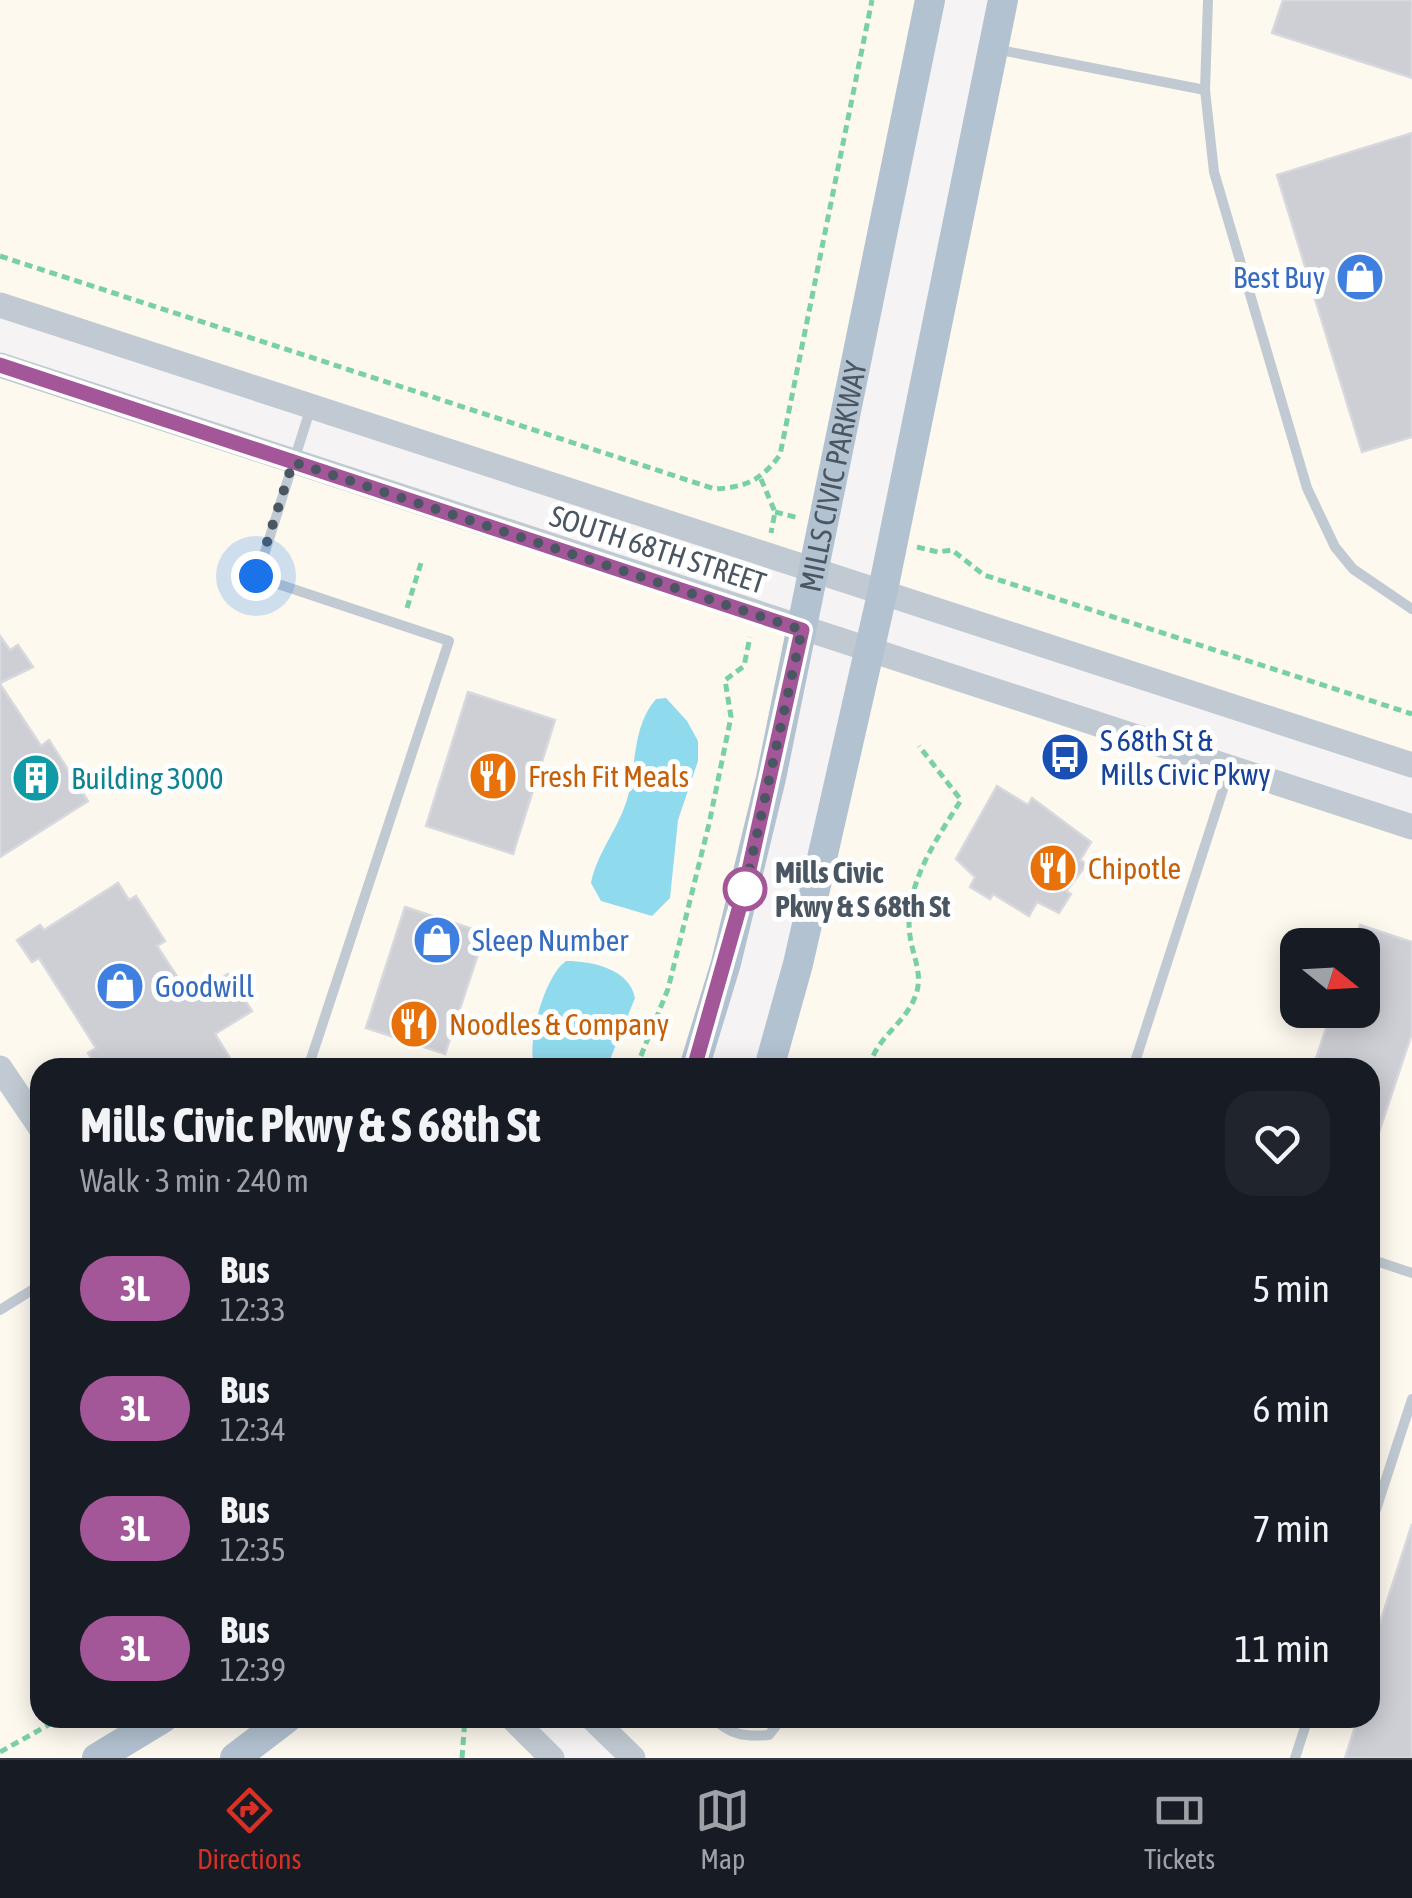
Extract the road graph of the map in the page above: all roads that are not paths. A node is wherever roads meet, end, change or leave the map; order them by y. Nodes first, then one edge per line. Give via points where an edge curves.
1 (930, 0) edge
2 (1003, 0) edge
3 (1208, 0) edge
4 (994, 49) junction
5 (1205, 90) junction
6 (0, 305) edge
7 (0, 365) edge
8 (311, 406) junction
9 (293, 462) junction
10 (815, 570) junction
11 (883, 590) junction
12 (1412, 610) edge
13 (802, 630) junction
14 (869, 652) junction
15 (1412, 765) edge
16 (1230, 768) junction
17 (1412, 827) edge
18 (311, 1058) edge
19 (697, 1058) edge
20 (772, 1058) edge
21 (1136, 1058) edge
22 (0, 1068) edge
23 (30, 1112) edge
24 (1380, 1262) edge
25 (1412, 1273) edge
26 (30, 1291) edge
27 (0, 1310) edge
28 (1412, 1400) edge
29 (1380, 1498) edge
30 (146, 1728) edge
31 (274, 1728) edge
32 (522, 1728) edge
33 (602, 1728) edge
34 (725, 1728) edge
35 (774, 1728) edge
36 (1305, 1728) edge
37 (97, 1758) edge
38 (235, 1758) edge
39 (552, 1758) edge
40 (633, 1758) edge
41 (1295, 1758) edge

1 - 10 main road, MILLS CIVIC PARKWAY
2 - 4 main road
3 - 5 lane
4 - 5 lane
4 - 11 main road
5 - 12 lane via 1214,172 1307,488 1335,547 1354,570
6 - 8 street, SOUTH 68TH STREET
7 - 9 street, SOUTH 68TH STREET
8 - 9 lane
8 - 10 street, SOUTH 68TH STREET
9 - 13 street, SOUTH 68TH STREET
9 - 18 lane via 256,576 449,641
10 - 11 street, SOUTH 68TH STREET
10 - 13 main road, MILLS CIVIC PARKWAY
11 - 14 main road
11 - 15 street, SOUTH 68TH STREET
13 - 14 street, SOUTH 68TH STREET
13 - 19 main road, MILLS CIVIC PARKWAY via 745,888
14 - 16 street, SOUTH 68TH STREET
14 - 20 main road
16 - 17 street, SOUTH 68TH STREET
16 - 21 lane
22 - 23 street
24 - 25 lane
26 - 27 lane
28 - 29 lane
30 - 37 main road
31 - 38 main road
32 - 39 street
33 - 40 street
34 - 35 lane via 769,1735
36 - 41 lane

